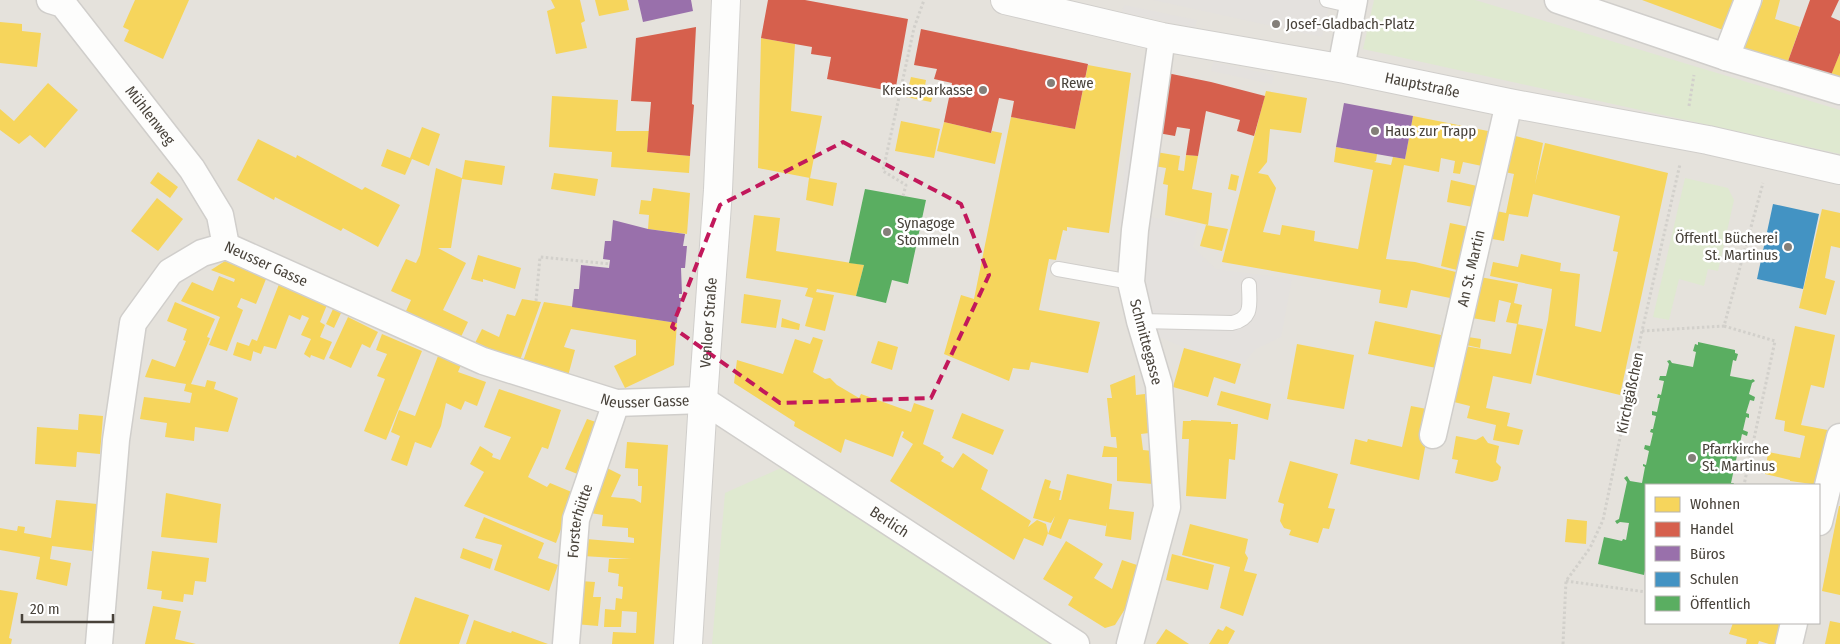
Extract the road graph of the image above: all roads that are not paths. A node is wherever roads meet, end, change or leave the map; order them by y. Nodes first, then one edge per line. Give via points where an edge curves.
1 (50, 0) edge
2 (726, 0) edge
3 (1006, 0) edge
4 (1327, 0) edge
5 (1558, 0) edge
6 (1748, 0) edge
7 (1354, 3) edge
8 (1162, 37) junction
9 (1726, 57) junction
10 (1341, 68) junction
11 (1840, 91) edge
12 (1509, 103) junction
13 (1840, 170) edge
14 (226, 246) junction
15 (1058, 270) dead end
16 (1131, 282) junction
17 (1249, 284) dead end
18 (1140, 321) junction
19 (703, 400) junction
20 (616, 403) junction
21 (1433, 434) dead end
22 (1840, 437) edge
23 (1820, 518) edge
24 (1794, 624) edge
25 (99, 644) edge
26 (566, 644) edge
27 (688, 644) edge
28 (1076, 644) edge
29 (1130, 644) edge
30 (1789, 644) edge

1 - 14 street, Mühlenweg via 63,4 192,169 220,214
2 - 19 street, Venloer Straße via 718,190
3 - 8 street, Hauptstraße
4 - 7 lane
5 - 9 street
6 - 9 street
7 - 10 street
8 - 10 street, Hauptstraße
8 - 16 street, Schmittegasse via 1135,230
9 - 11 street
10 - 12 street, Hauptstraße
12 - 13 street, Hauptstraße via 1692,137
12 - 21 street, An St. Martin
14 - 20 street, Neusser Gasse via 483,361
14 - 25 street, Neusser Gasse via 202,253 170,272 133,324 116,440
15 - 16 lane
16 - 18 street, Schmittegasse
17 - 18 lane via 1249,312 1242,321
18 - 29 street, Schmittegasse via 1159,385 1167,507
19 - 20 street, Neusser Gasse
19 - 27 street, Venloer Straße
19 - 28 street, Berlich
20 - 26 street, Forsterhütte via 576,519
22 - 23 street
24 - 30 street

